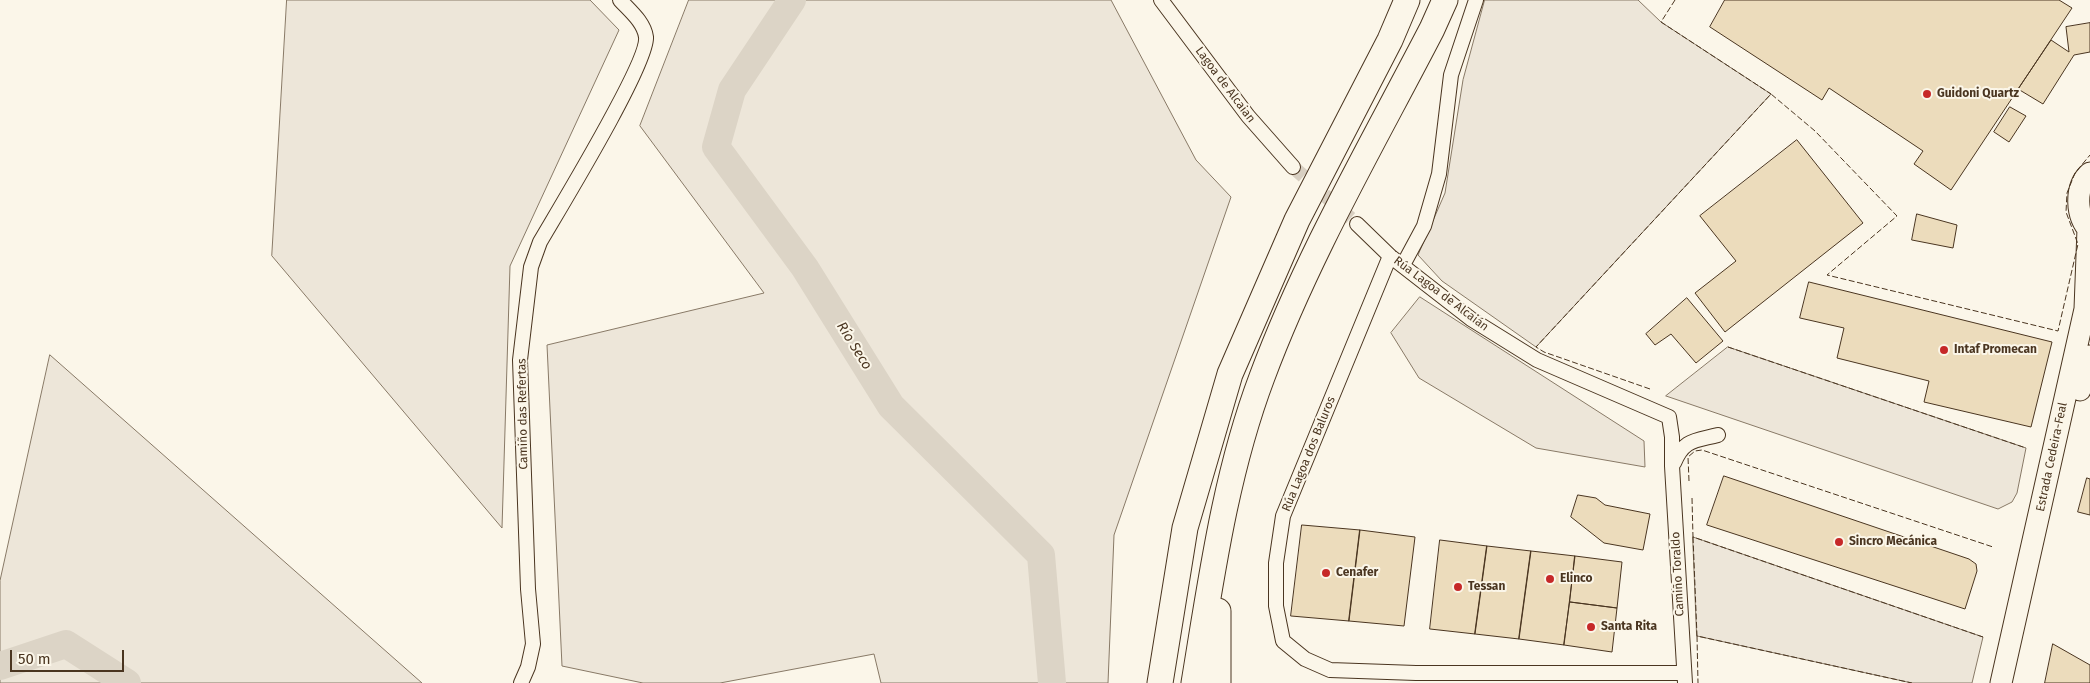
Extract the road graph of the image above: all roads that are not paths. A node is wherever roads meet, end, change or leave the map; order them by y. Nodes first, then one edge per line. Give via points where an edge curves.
1 (620, 0) edge
2 (1161, 0) edge
3 (1407, 0) edge
4 (1444, 0) edge
5 (1476, 0) edge
6 (1293, 167) tunnel mouth
7 (2090, 173) edge
8 (1357, 224) tunnel mouth
9 (2089, 230) edge
10 (1390, 256) junction
11 (1403, 265) junction
12 (2090, 356) edge
13 (1669, 417) joint
14 (1718, 434) dead end
15 (1672, 466) junction
16 (1185, 528) junction
17 (1218, 537) junction
18 (1684, 678) edge
19 (520, 683) edge
20 (1143, 683) edge
21 (1160, 683) edge
22 (1194, 683) edge
23 (1218, 683) edge
24 (2001, 683) edge
25 (2014, 683) edge

1 - 19 street, Camiño das Refertas via 641,23 646,38 643,56 540,242 531,267 520,360 533,644 528,667
2 - 6 street, Lagoa de Alcaian via 1248,116
3 - 16 highway via 1390,40 1298,220 1230,374
4 - 17 highway via 1432,30 1302,282 1262,376
5 - 11 street via 1451,75 1439,174 1424,226
7 - 9 main road via 2079,195 2079,213
8 - 10 street, Rúa Lagoa de Alcaián
9 - 24 main road, Estrada Cedeira-Feal via 2085,309
10 - 11 street, Rúa Lagoa de Alcaián
10 - 18 street, Rúa Lagoa dos Baluros via 1283,516 1276,564 1276,606 1283,641 1305,659 1330,670
11 - 13 street, Rúa Lagoa de Alcaián via 1471,319 1537,360
12 - 25 main road, Estrada Cedeira-Feal via 2073,412
13 - 15 street, Camiño Toraldo
14 - 15 street via 1686,444
15 - 18 street, Camiño Toraldo
16 - 20 highway via 1152,621
16 - 21 highway
17 - 22 highway
17 - 23 highway

